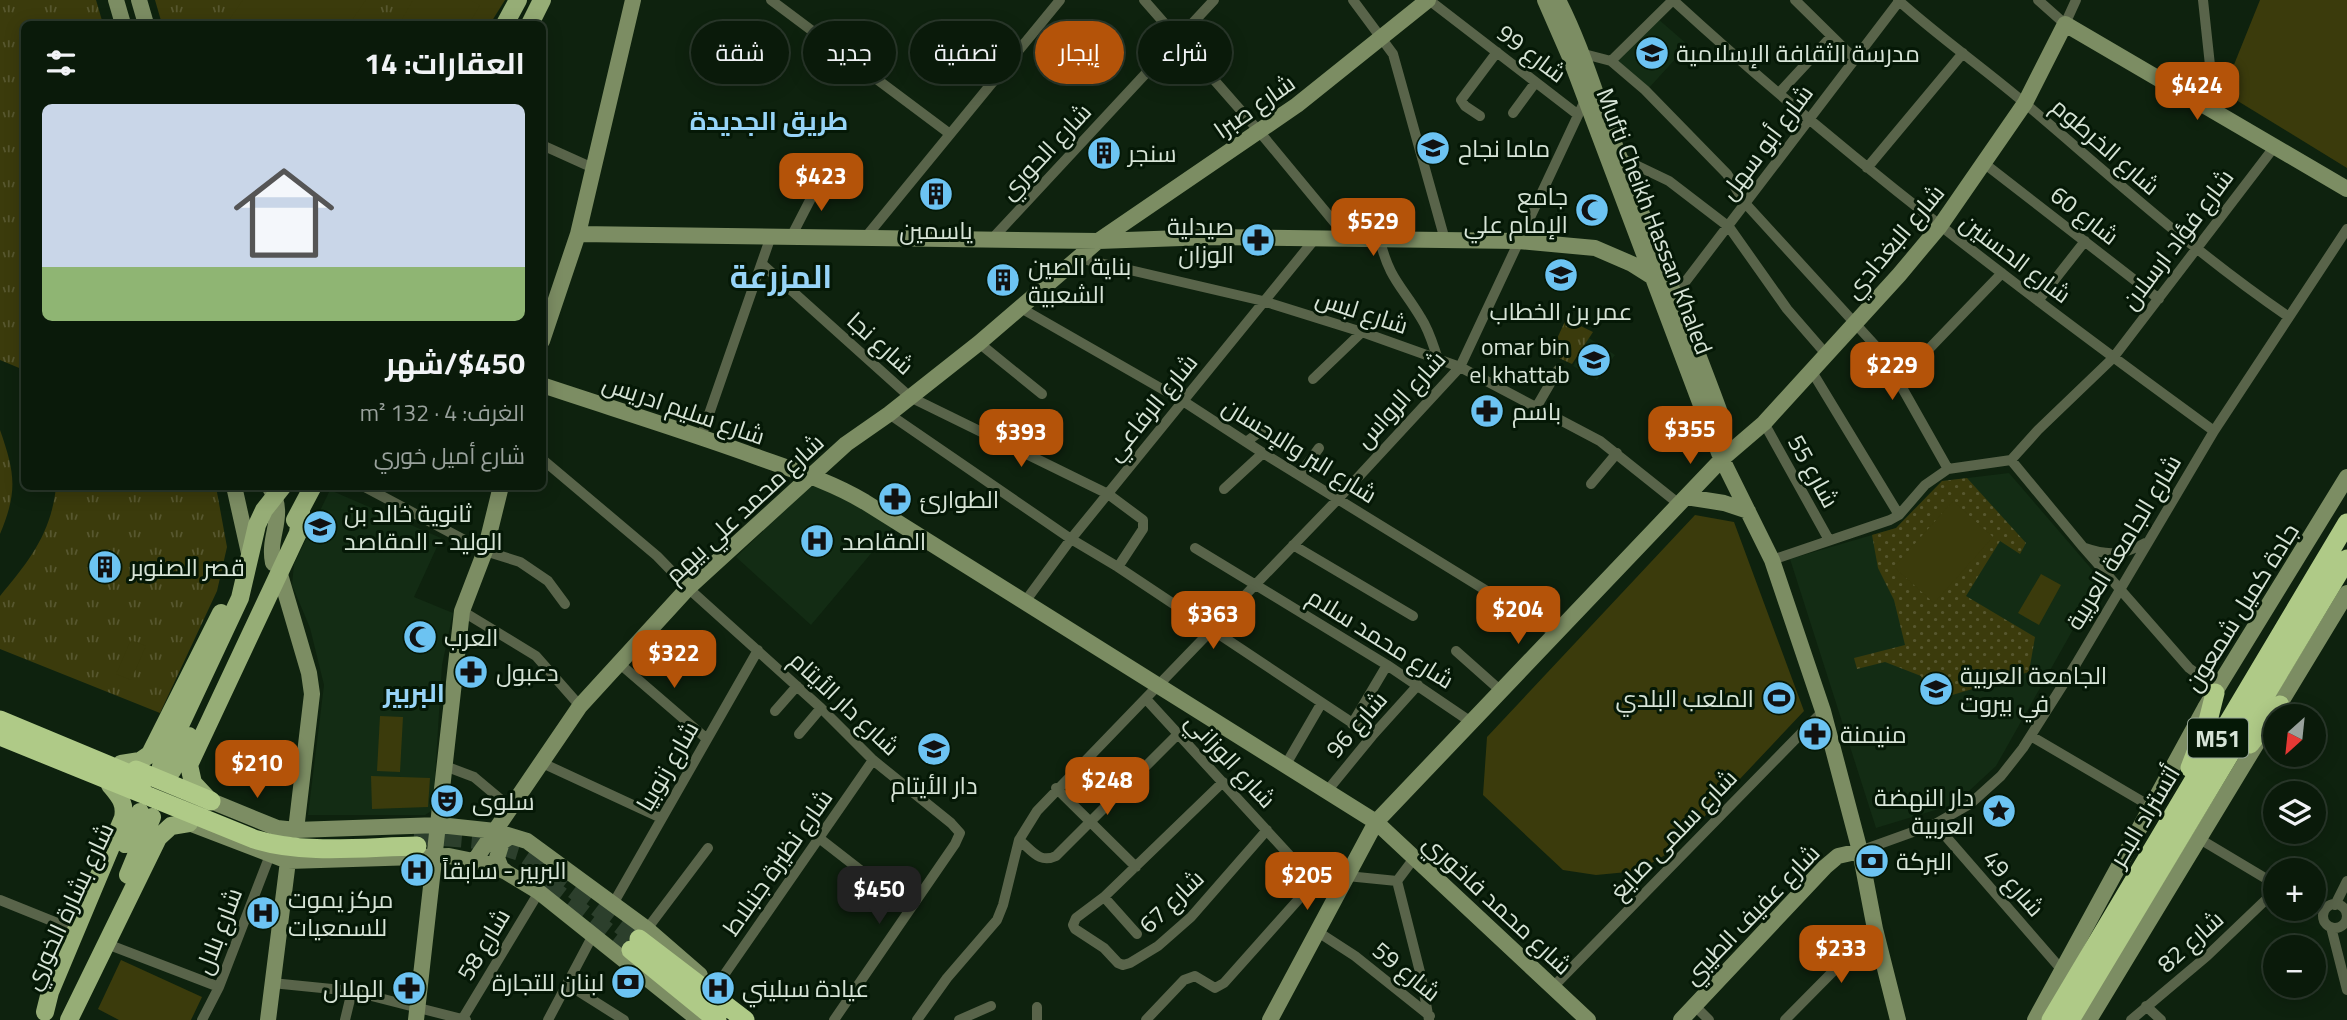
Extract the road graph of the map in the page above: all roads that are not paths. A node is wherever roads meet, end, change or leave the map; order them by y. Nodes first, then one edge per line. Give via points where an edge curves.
1 (116, 0) edge
2 (139, 0) edge
3 (517, 0) edge
4 (542, 0) edge
5 (633, 0) edge
6 (771, 0) edge
7 (1042, 0) edge
8 (1144, 0) edge
9 (1214, 0) edge
10 (1353, 0) edge
11 (1429, 0) edge
12 (1545, 0) edge
13 (1558, 0) edge
14 (1673, 0) edge
15 (1795, 0) edge
16 (1899, 0) edge
17 (2038, 0) edge
18 (2076, 0) edge
19 (2203, 0) edge
20 (1058, 3) edge
21 (1410, 6) edge
22 (2066, 20) junction
23 (121, 21) edge
24 (145, 21) edge
25 (506, 21) edge
26 (532, 21) edge
27 (1162, 21) edge
28 (1194, 21) edge
29 (1380, 38) junction
30 (1830, 38) junction
31 (1497, 52) junction
32 (1963, 53) junction
33 (1584, 54) junction
34 (1854, 59) junction
35 (1611, 61) junction
36 (1138, 81) edge
37 (1535, 83) junction
38 (1217, 84) edge
39 (1594, 84) junction
40 (1779, 93) junction
41 (2025, 103) junction
42 (1581, 107) junction
43 (2215, 107) junction
44 (1513, 113) dead end
45 (1480, 116) dead end
46 (1808, 119) junction
47 (1258, 131) junction
48 (950, 134) junction
49 (2275, 146) junction
50 (546, 147) edge
51 (1621, 158) junction
52 (1985, 164) junction
53 (593, 168) junction
54 (1867, 168) junction
55 (823, 175) dead end
56 (2347, 180) edge
57 (2347, 190) edge
58 (1745, 203) junction
59 (1940, 226) junction
60 (1729, 227) junction
61 (2347, 229) edge
62 (578, 234) junction
63 (771, 236) junction
64 (791, 237) junction
65 (865, 238) junction
66 (992, 239) junction
67 (1098, 240) junction
68 (1314, 240) junction
69 (1349, 240) junction
70 (1380, 240) junction
71 (1445, 240) junction
72 (2085, 241) junction
73 (1518, 242) junction
74 (2196, 250) junction
75 (1078, 258) junction
76 (762, 264) junction
77 (1668, 274) junction
78 (2002, 274) junction
79 (1651, 276) junction
80 (1676, 295) junction
81 (2159, 299) junction
82 (1263, 301) junction
83 (2038, 302) junction
84 (1019, 307) junction
85 (1664, 308) junction
86 (2289, 317) junction
87 (1855, 322) junction
88 (546, 329) edge
89 (1362, 332) junction
90 (979, 343) junction
91 (1826, 354) junction
92 (2113, 358) junction
93 (1438, 359) junction
94 (1460, 367) junction
95 (1558, 370) dead end
96 (1811, 370) junction
97 (1313, 379) dead end
98 (1898, 381) junction
99 (546, 386) edge
100 (1039, 388) dead end
101 (910, 397) junction
102 (1183, 401) junction
103 (1537, 406) junction
104 (889, 414) junction
105 (1764, 423) junction
106 (1261, 431) dead end
107 (2214, 431) junction
108 (701, 437) junction
109 (1246, 442) junction
110 (1319, 448) dead end
111 (1263, 453) junction
112 (1617, 453) junction
113 (1722, 459) junction
114 (2011, 460) junction
115 (546, 462) edge
116 (1948, 469) junction
117 (1300, 474) junction
118 (811, 476) junction
119 (2347, 477) edge
120 (1591, 484) dead end
121 (1224, 489) dead end
122 (235, 490) edge
123 (275, 490) edge
124 (276, 490) edge
125 (311, 490) edge
126 (371, 490) edge
127 (500, 490) edge
128 (1108, 494) junction
129 (1338, 499) junction
130 (1682, 501) junction
131 (1748, 511) junction
132 (1899, 515) junction
133 (2347, 523) edge
134 (1071, 539) junction
135 (1829, 540) junction
136 (2148, 541) junction
137 (1293, 545) junction
138 (2083, 547) junction
139 (1195, 548) dead end
140 (485, 551) junction
141 (249, 558) junction
142 (2347, 559) edge
143 (1772, 560) junction
144 (276, 567) junction
145 (1118, 567) junction
146 (1255, 585) junction
147 (2120, 587) junction
148 (688, 588) junction
149 (2347, 593) edge
150 (1024, 603) junction
151 (565, 604) dead end
152 (462, 611) junction
153 (1413, 616) dead end
154 (1211, 631) junction
155 (1555, 633) junction
156 (758, 650) junction
157 (1456, 651) dead end
158 (621, 664) junction
159 (1387, 665) junction
160 (1418, 685) junction
161 (797, 686) junction
162 (1158, 687) junction
163 (1501, 691) junction
164 (2217, 691) junction
165 (1146, 699) junction
166 (1321, 704) junction
167 (2281, 704) edge
168 (580, 705) junction
169 (821, 708) junction
170 (775, 711) dead end
171 (1823, 711) junction
172 (1471, 722) junction
173 (1352, 723) junction
174 (1, 726) edge
175 (2263, 726) edge
176 (799, 734) dead end
177 (1178, 734) junction
178 (1371, 736) junction
179 (2031, 736) junction
180 (706, 739) junction
181 (873, 760) junction
182 (540, 762) junction
183 (121, 764) junction
184 (67, 765) junction
185 (1285, 765) junction
186 (445, 766) junction
187 (1223, 782) junction
188 (110, 785) junction
189 (1056, 788) junction
190 (1327, 791) junction
191 (211, 801) junction
192 (2150, 806) junction
193 (511, 808) junction
194 (662, 818) junction
195 (1376, 822) junction
196 (189, 823) junction
197 (1090, 823) junction
198 (1935, 824) junction
199 (439, 825) junction
200 (296, 830) junction
201 (1266, 830) junction
202 (2193, 832) junction
203 (2161, 833) junction
204 (503, 834) junction
205 (819, 838) junction
206 (416, 840) junction
207 (1019, 840) junction
208 (708, 848) dead end
209 (1860, 851) junction
210 (270, 855) junction
211 (436, 856) junction
212 (1415, 856) junction
213 (475, 860) junction
214 (288, 861) junction
215 (1136, 867) junction
216 (506, 872) junction
217 (864, 873) dead end
218 (1349, 874) junction
219 (2263, 876) edge
220 (1397, 881) junction
221 (2347, 881) edge
222 (1314, 882) junction
223 (539, 892) junction
224 (782, 892) junction
225 (1104, 897) junction
226 (793, 899) dead end
227 (0, 900) edge
228 (2263, 902) edge
229 (613, 904) junction
230 (2335, 905) junction
231 (2326, 907) edge
232 (2347, 918) edge
233 (2325, 921) edge
234 (2331, 927) junction
235 (1875, 929) junction
236 (77, 931) junction
237 (1318, 932) junction
238 (1137, 934) dead end
239 (593, 935) junction
240 (639, 939) junction
241 (107, 944) junction
242 (2098, 958) junction
243 (2061, 969) junction
244 (272, 982) junction
245 (567, 984) junction
246 (219, 987) junction
247 (1553, 987) junction
248 (715, 988) junction
249 (2347, 990) edge
250 (352, 991) junction
251 (1694, 1005) junction
252 (2146, 1006) junction
253 (1037, 1007) dead end
254 (417, 1013) edge
255 (43, 1016) edge
256 (1431, 1018) edge
257 (464, 1019) edge
258 (68, 1020) edge
259 (202, 1020) edge
260 (268, 1020) edge
261 (345, 1020) edge
262 (548, 1020) edge
263 (624, 1020) edge
264 (699, 1020) edge
265 (717, 1020) edge
266 (745, 1020) edge
267 (752, 1020) edge
268 (834, 1020) edge
269 (917, 1020) edge
270 (959, 1020) edge
271 (989, 1020) edge
272 (1037, 1020) edge
273 (1146, 1020) edge
274 (1270, 1020) edge
275 (1588, 1020) edge
276 (1681, 1020) edge
277 (1709, 1020) edge
278 (1785, 1020) edge
279 (1898, 1020) edge
280 (2035, 1020) edge
281 (2051, 1020) edge
282 (2070, 1020) edge
283 (2089, 1020) edge
284 (2131, 1020) edge
285 (2161, 1020) edge

1 - 23 street
2 - 24 street
3 - 25 main road
4 - 26 main road
5 - 53 street
6 - 48 street
7 - 20 street
8 - 27 street
9 - 28 street, شارع الحوري
10 - 29 street
11 - 21 street, شارع صبرا
11 - 31 street, شارع 99
12 - 42 street, Mufti Cheikh Hassan Khaled via 1569,55
13 - 33 street, Mufti Cheikh Hassan Khaled
14 - 35 street
14 - 40 street, شارع الحسنين
15 - 30 street
16 - 32 street, شارع الخرطوم
16 - 34 street, شارع أبو سهل
17 - 22 street
18 - 22 street
19 - 43 street
20 - 48 street
21 - 29 street, شارع صبرا
22 - 41 street, شارع البغدادي
22 - 43 street
29 - 47 street, شارع صبرا
29 - 71 street via 1394,59
30 - 34 street
30 - 40 street
31 - 37 street, شارع 99
31 - 45 street via 1461,100
32 - 41 street, شارع الخرطوم
32 - 54 street
33 - 35 street
33 - 39 street, Mufti Cheikh Hassan Khaled
34 - 46 street, شارع أبو سهل
35 - 58 street via 1717,162
36 - 66 street, شارع الحوري
37 - 42 street, شارع 99
37 - 44 street
38 - 47 street
39 - 42 street, شارع الرواس
39 - 51 street, Mufti Cheikh Hassan Khaled
40 - 46 street, شارع الحسنين
41 - 52 street, شارع البغدادي
41 - 74 street, شارع الخرطوم
42 - 73 street, شارع الرواس
42 - 79 street, Mufti Cheikh Hassan Khaled
43 - 49 street
43 - 56 street
46 - 54 street, شارع الحسنين
46 - 58 street, شارع أبو سهل
47 - 67 street, شارع صبرا
47 - 69 street
48 - 65 street
49 - 57 street
49 - 74 street, شارع فؤاد ارسلان
50 - 53 street
51 - 60 street via 1669,181
51 - 77 street, Mufti Cheikh Hassan Khaled
52 - 59 street, شارع البغدادي
52 - 72 street, شارع 60
53 - 62 street
54 - 59 street, شارع الحسنين
55 - 64 street
58 - 60 street, شارع أبو سهل
58 - 87 street
59 - 78 street, شارع الحسنين
59 - 87 street, شارع البغدادي
60 - 80 street, شارع أبو سهل
60 - 91 street via 1787,309
61 - 86 street, شارع الجامعة العربية
62 - 63 street
62 - 88 street
63 - 64 street
63 - 76 street
64 - 65 street
65 - 66 street
66 - 67 street
67 - 68 street
67 - 75 street, شارع محمد علي بيهم
68 - 69 street
68 - 82 street, شارع الرفاعي
69 - 70 street
70 - 71 street
70 - 93 street via 1388,269 1423,321
71 - 73 street
72 - 81 street, شارع 60
72 - 83 street
73 - 79 street via 1595,248
73 - 94 street, شارع الرواس
74 - 81 street, شارع فؤاد ارسلان
74 - 86 street, شارع الخرطوم
75 - 82 street, شارع لبس
75 - 84 street, شارع محمد علي بيهم
76 - 101 street, شارع نجا
76 - 108 street
77 - 79 street
77 - 80 street, Mufti Cheikh Hassan Khaled
78 - 83 street, شارع الحسنين
78 - 98 street
79 - 85 street, Mufti Cheikh Hassan Khaled
80 - 85 street, شارع أبو سهل
80 - 113 street, Mufti Cheikh Hassan Khaled via 1724,424
81 - 92 street, شارع فؤاد ارسلان
82 - 89 street, شارع لبس
82 - 102 street, شارع الرفاعي
83 - 92 street, شارع الحسنين
84 - 90 street, شارع محمد علي بيهم
84 - 102 street, شارع البر والإحسان
85 - 113 street, Mufti Cheikh Hassan Khaled
86 - 107 street, شارع الجامعة العربية
87 - 91 street, شارع البغدادي
87 - 98 street via 1883,354
89 - 93 street, شارع لبس
89 - 97 street
90 - 100 street
90 - 101 street, شارع محمد علي بيهم
91 - 96 street, شارع البغدادي
92 - 107 street, شارع الحسنين
92 - 114 street, شارع فؤاد ارسلان
93 - 94 street, شارع لبس
94 - 103 street, شارع لبس
94 - 129 street, شارع الرواس
95 - 103 street
96 - 105 street, شارع البغدادي
96 - 132 street
98 - 116 street
99 - 108 street, شارع سليم ادريس
101 - 104 street, شارع محمد علي بيهم
101 - 128 street
102 - 109 street, شارع البر والإحسان
102 - 128 street, شارع الرفاعي
103 - 112 street, شارع لبس
104 - 118 street, شارع محمد علي بيهم
104 - 134 street
105 - 113 street, شارع البغدادي
105 - 135 street, شارع 55
106 - 109 street
107 - 136 street, شارع الجامعة العربية
108 - 118 street, شارع سليم ادريس
109 - 111 street, شارع البر والإحسان
110 - 117 street
111 - 117 street, شارع البر والإحسان
111 - 121 street
112 - 120 street
112 - 130 street, شارع لبس
113 - 130 street, شارع البغدادي
113 - 131 street, Mufti Cheikh Hassan Khaled
114 - 116 street
114 - 138 street
115 - 148 street, شارع دار الأيتام
116 - 132 street via 1925,485
117 - 129 street, شارع البر والإحسان
118 - 148 street, شارع محمد علي بيهم
118 - 150 street, شارع سليم ادريس via 837,486
119 - 164 street, جادة كميل شمعون
122 - 141 street
123 - 141 main road via 257,525
124 - 144 street via 279,511 271,545
125 - 144 main road via 301,510 298,533
126 - 140 street
127 - 140 street
128 - 134 street, شارع الرفاعي
128 - 145 street via 1143,520 1143,529
129 - 137 street, شارع الرواس
129 - 155 street, شارع البر والإحسان
130 - 131 street via 1724,503
130 - 155 street, شارع البغدادي
131 - 143 street, Mufti Cheikh Hassan Khaled
132 - 135 street
133 - 203 highway, أتستراد البحر / M51
134 - 145 street
134 - 150 street, شارع الرفاعي
135 - 143 street
136 - 138 street via 2119,554
136 - 147 street, شارع الجامعة العربية
137 - 146 street, شارع الرواس
137 - 153 street
138 - 147 street
139 - 146 street, شارع محمد سلام
140 - 151 street via 520,562 548,580
140 - 152 street
141 - 144 main road via 240,598 166,768
141 - 183 main road via 150,754
142 - 202 highway, M51
143 - 171 street, Mufti Cheikh Hassan Khaled
144 - 191 main road via 189,765 192,783
144 - 200 street via 312,694
145 - 154 street
146 - 154 street, شارع الرواس
146 - 159 street, شارع محمد سلام
147 - 164 street via 2189,668
147 - 179 street, شارع الجامعة العربية
148 - 156 street, شارع دار الأيتام
148 - 158 street, شارع محمد علي بيهم
149 - 167 street
150 - 162 street, شارع سليم ادريس
152 - 168 street via 536,656
152 - 186 street
154 - 162 street, شارع الرواس
154 - 166 street
155 - 163 street, شارع البغدادي
156 - 161 street, شارع دار الأيتام
156 - 180 street, شارع زنوبيا
157 - 163 street
158 - 168 street, شارع محمد علي بيهم
158 - 180 street
159 - 160 street, شارع محمد سلام
159 - 173 street
160 - 172 street, شارع محمد سلام
160 - 178 street, شارع 96
161 - 169 street, شارع دار الأيتام
161 - 170 street
162 - 165 street, شارع الرواس
162 - 185 street, شارع محمد فاخوري
163 - 172 street, شارع البغدادي
164 - 192 street, جادة كميل شمعون
164 - 203 highway
165 - 177 street, شارع الوزاني
165 - 189 street, شارع الرواس
166 - 173 street
166 - 185 street
168 - 182 street, شارع محمد علي بيهم
169 - 176 street
169 - 181 street, شارع دار الأيتام
171 - 209 street, Mufti Cheikh Hassan Khaled
171 - 247 street, شارع سلمى صايغ
172 - 195 street, شارع البغدادي
173 - 178 street
174 - 183 highway
174 - 184 highway
174 - 206 highway via 268,831
175 - 202 highway
177 - 187 street, شارع الوزاني
177 - 197 street
178 - 190 street, شارع 96
179 - 192 street
179 - 198 street, شارع الجامعة العربية via 1981,796
180 - 194 street, شارع زنوبيا
181 - 205 street, شارع نظيرة جنبلاط
181 - 268 street, شارع دار الأيتام via 960,835
182 - 193 street, شارع محمد علي بيهم
182 - 194 street
183 - 191 highway
184 - 188 highway
184 - 206 highway via 277,846
185 - 190 street, شارع محمد فاخوري
186 - 193 street via 474,777
186 - 199 street
187 - 201 street, شارع الوزاني
187 - 215 street
188 - 196 highway
188 - 236 main road via 125,810
189 - 197 street
189 - 207 street, شارع الرواس
190 - 195 street, شارع محمد فاخوري
191 - 200 street via 278,828
192 - 243 street, جادة كميل شمعون
193 - 204 street, شارع محمد علي بيهم
194 - 229 street, شارع زنوبيا
195 - 212 street, شارع محمد فاخوري
195 - 218 street, شارع البغدادي
196 - 210 street
196 - 241 main road via 171,827 159,838
197 - 207 street via 1048,860
197 - 215 street
198 - 209 street, شارع الجامعة العربية
198 - 243 street, شارع 49
199 - 204 street
199 - 206 street
199 - 211 street
200 - 206 street
201 - 222 street, شارع الوزاني
201 - 225 street, شارع 67 via 1191,917 1130,963 1118,964 1104,948 1075,929 1074,921
202 - 219 street
202 - 242 highway, M51
202 - 283 street
203 - 242 highway, أتستراد البحر / M51
204 - 213 street, شارع محمد علي بيهم
204 - 216 street via 497,858
204 - 229 street via 527,841
205 - 217 street
205 - 224 street, شارع نظيرة جنبلاط
206 - 211 street
206 - 214 street
207 - 269 street, شارع الرواس via 1003,905 991,929
208 - 240 street
209 - 235 street, Mufti Cheikh Hassan Khaled
209 - 251 street, شارع عفيف الطيبي via 1838,856 1825,867
210 - 214 street
210 - 246 street, شارع بلال
211 - 213 street
211 - 254 street
212 - 220 street
212 - 247 street, شارع محمد فاخوري
213 - 216 street
214 - 244 street
215 - 225 street
216 - 223 street
218 - 220 street
218 - 222 street via 1331,868
218 - 237 street, شارع البغدادي
220 - 256 street
221 - 230 street
222 - 273 street via 1224,983 1215,988 1190,977
223 - 239 street
223 - 257 street, شارع 58
224 - 226 street
224 - 248 street, شارع نظيرة جنبلاط
225 - 238 street
227 - 236 street
228 - 252 street, شارع 82
229 - 240 street
230 - 231 street
230 - 232 street via 2343,908
232 - 234 street via 2341,926
233 - 234 street
234 - 249 street
235 - 278 street
235 - 279 street, Mufti Cheikh Hassan Khaled
236 - 255 main road
237 - 256 street, شارع 59
237 - 274 street, شارع البغدادي
239 - 245 street
239 - 264 street
240 - 248 street
240 - 265 highway
240 - 266 highway
241 - 246 street
241 - 258 main road
242 - 281 highway, M51
242 - 282 highway, M51
243 - 280 street, جادة كميل شمعون
244 - 250 street
244 - 260 street
245 - 262 street
245 - 263 street
246 - 259 street, شارع بلال
247 - 275 street, شارع محمد فاخوري
248 - 267 highway
250 - 254 street
250 - 261 street
251 - 276 street, شارع عفيف الطيبي
251 - 277 street
252 - 284 street, شارع 82
252 - 285 street
253 - 272 street
254 - 257 street
255 - 258 main road, شارع بشارة الخوري via 146,815
270 - 271 street via 991,1003

